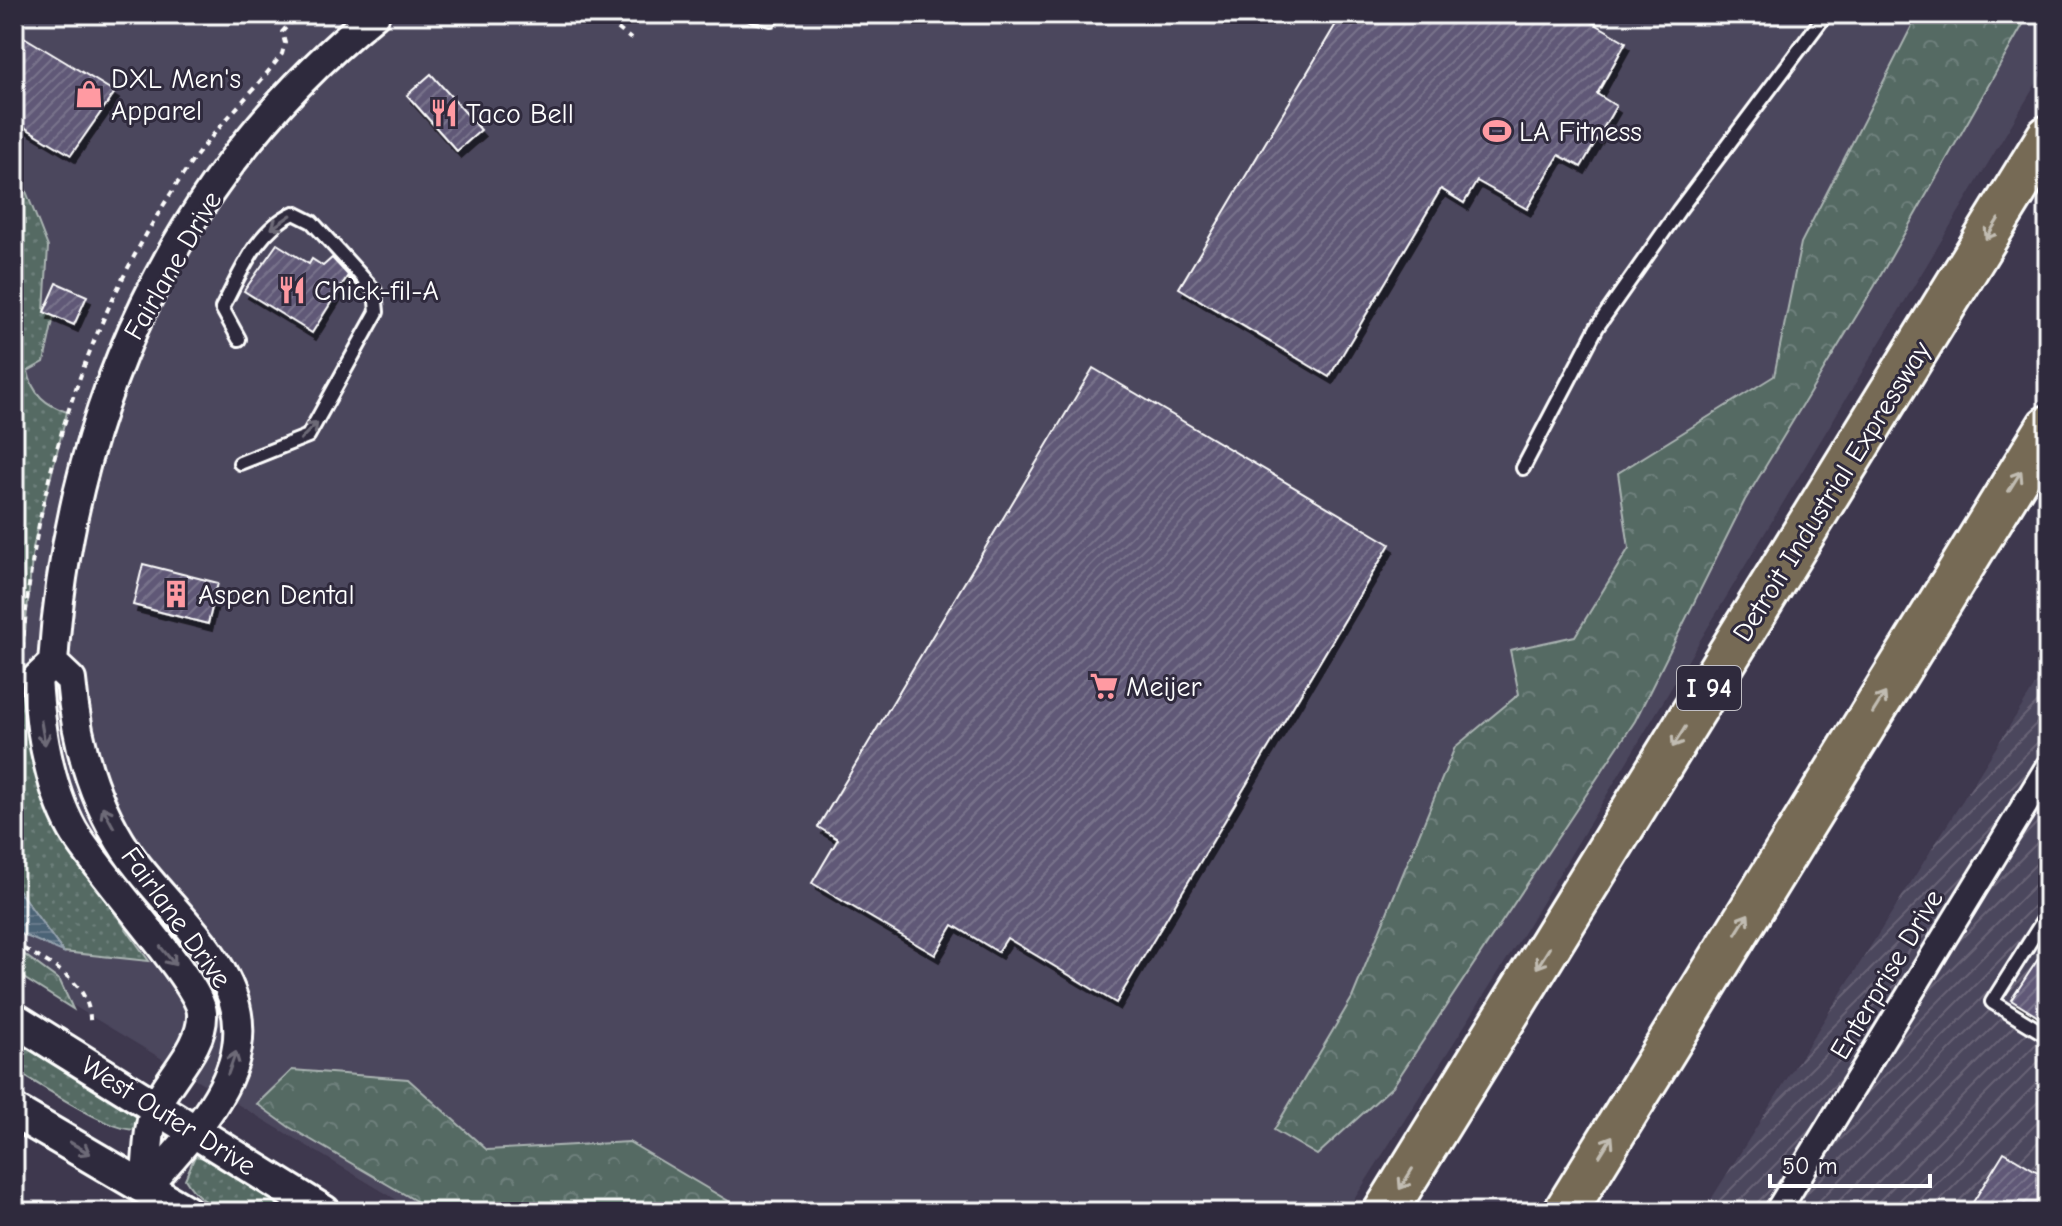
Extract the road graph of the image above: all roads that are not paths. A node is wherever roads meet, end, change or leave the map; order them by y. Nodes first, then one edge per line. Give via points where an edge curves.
1 (375, 14) edge
2 (751, 14) edge
3 (1826, 14) edge
4 (771, 19) dead end
5 (2048, 137) edge
6 (239, 339) dead end
7 (2048, 427) edge
8 (240, 463) dead end
9 (1523, 468) dead end
10 (53, 663) junction
11 (2048, 767) edge
12 (2048, 913) edge
13 (14, 1019) edge
14 (2048, 1036) edge
15 (156, 1107) junction
16 (14, 1111) edge
17 (195, 1131) junction
18 (145, 1188) junction
19 (186, 1212) edge
20 (324, 1212) edge
21 (1385, 1212) edge
22 (1565, 1212) edge
23 (1777, 1212) edge

1 - 10 street, Fairlane Drive via 334,48 237,158 201,206 142,309 116,363 81,471 60,582
2 - 4 lane
3 - 9 lane via 1597,327
5 -> 21 highway, Detroit Industrial Expressway / I 94
8 -> 6 lane via 308,436 377,312 375,291 312,222 294,213 257,242 222,308
22 -> 7 highway
10 -> 15 street, Fairlane Drive via 37,678 39,708 49,765 72,828 104,877 191,985 202,1012 196,1039
17 -> 10 street, Fairlane Drive via 233,1066 239,1027 232,989 127,851 103,808 84,760 71,680
11 - 23 street, Enterprise Drive
12 - 14 lane via 1992,1002
13 - 15 main road, West Outer Drive
15 - 17 main road, West Outer Drive
15 - 18 street, Fairlane Drive
16 -> 18 main road
17 - 18 street, Fairlane Drive
17 - 20 main road, West Outer Drive
18 - 19 main road

